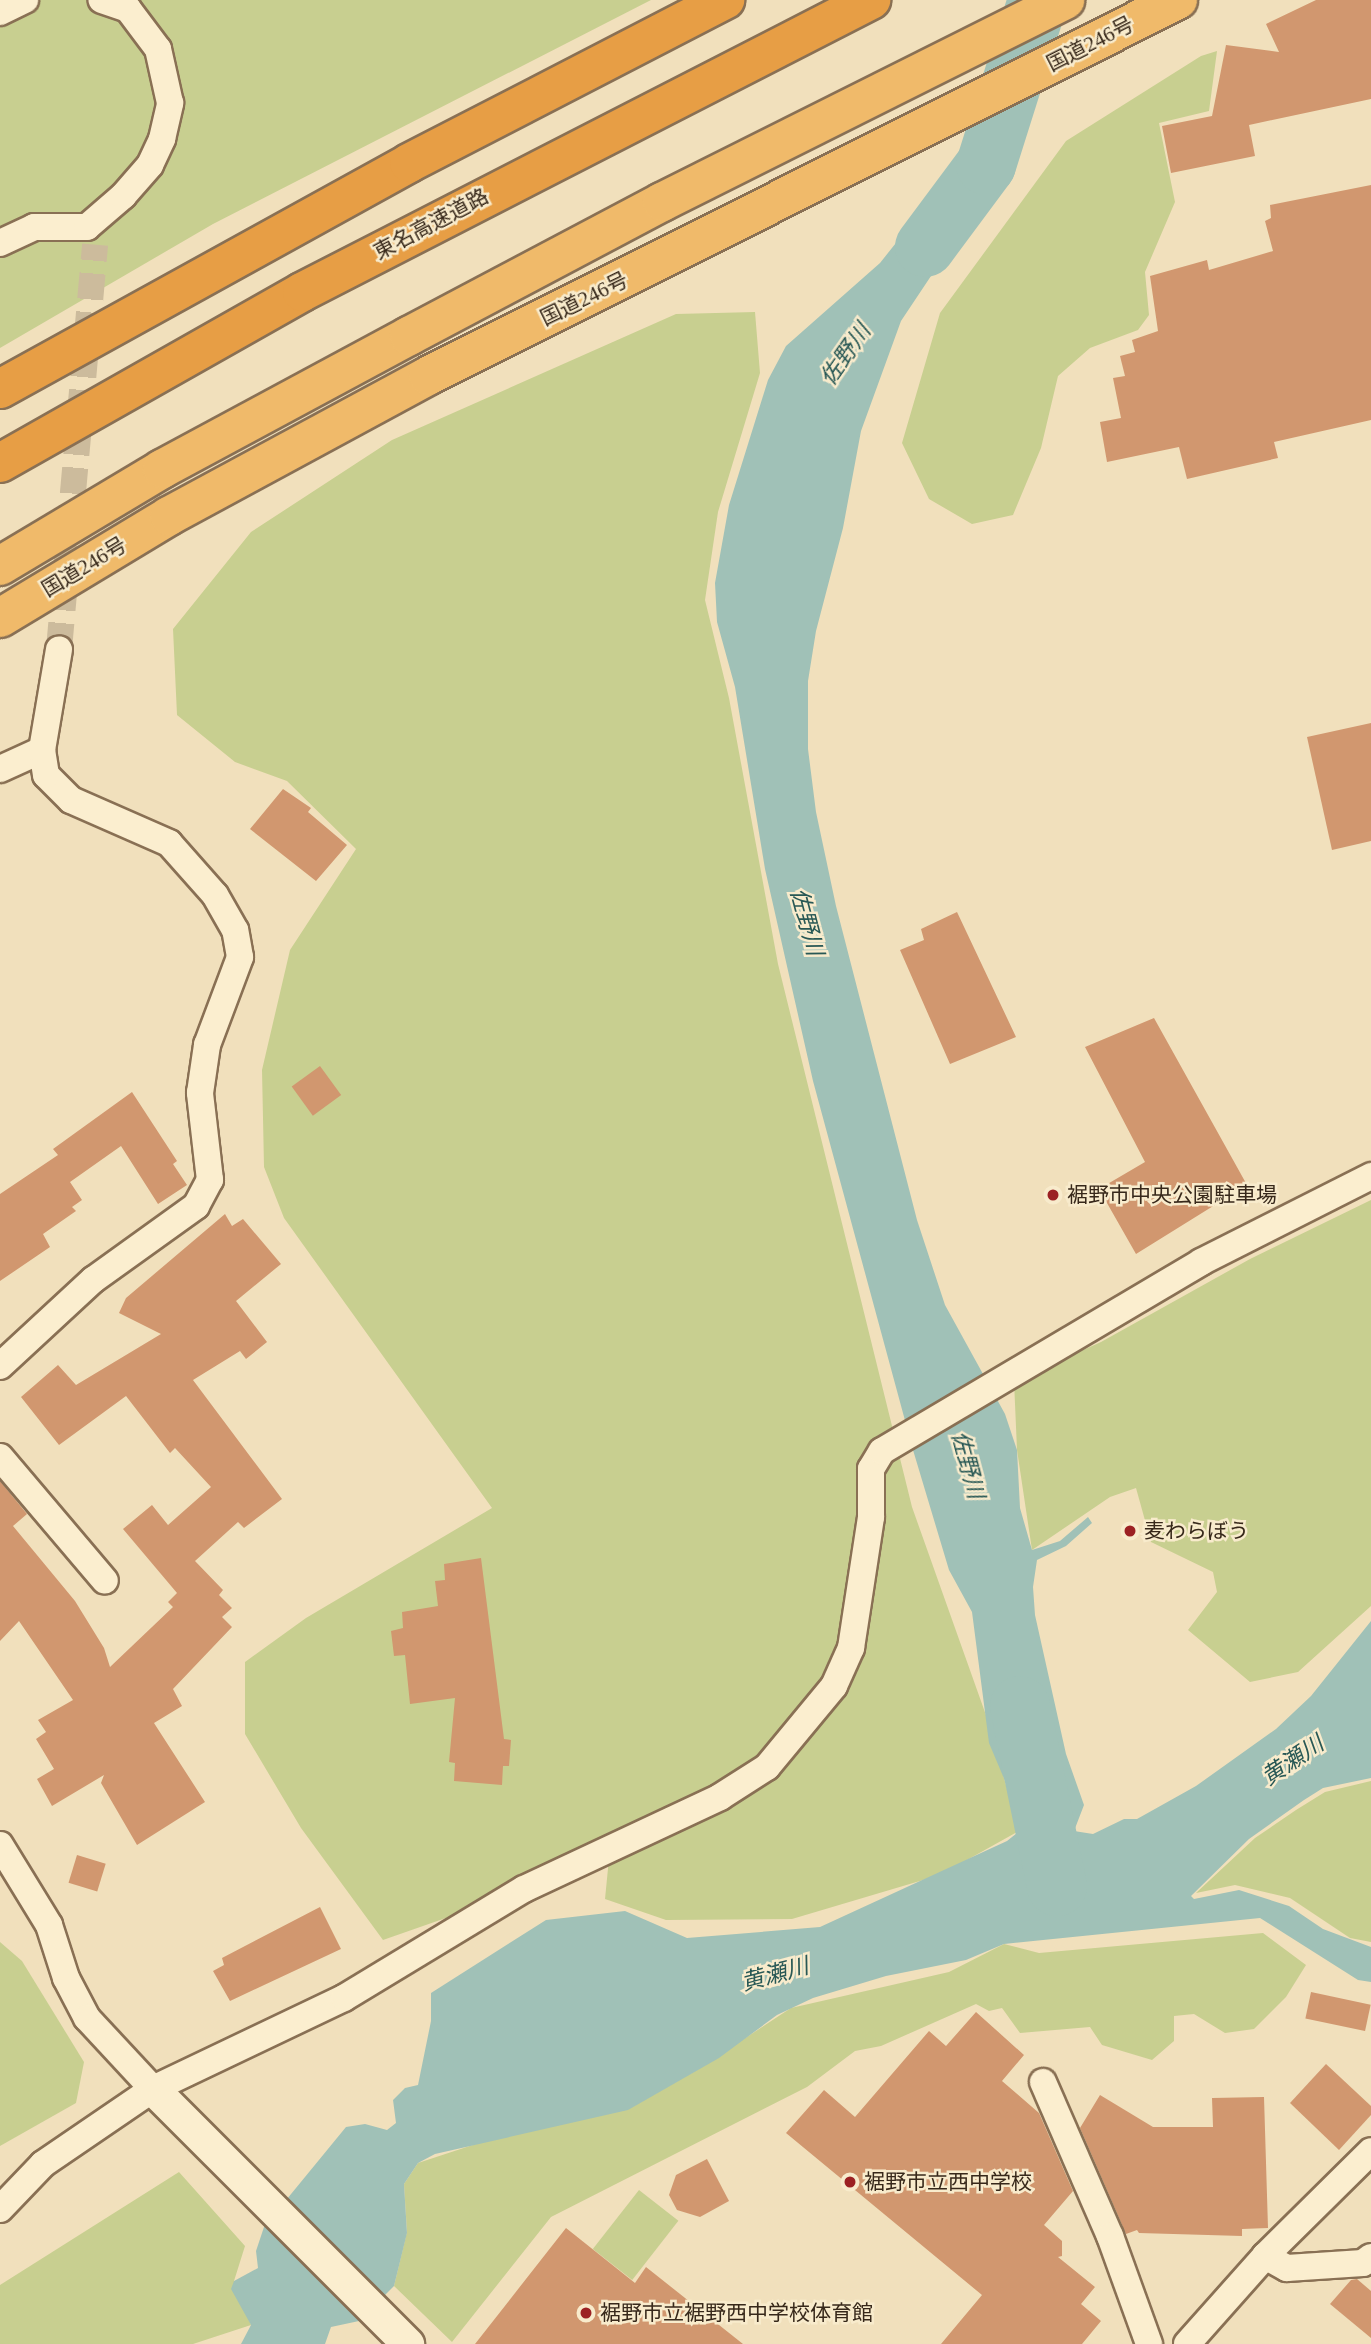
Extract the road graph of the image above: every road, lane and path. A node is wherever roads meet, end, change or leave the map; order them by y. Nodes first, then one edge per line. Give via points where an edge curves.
1 (25, 0) edge
2 (102, 0) edge
3 (725, 0) edge
4 (871, 0) edge
5 (1065, 0) edge
6 (1178, 0) edge
7 (0, 12) edge
8 (0, 243) edge
9 (0, 389) edge
10 (0, 463) edge
11 (0, 566) edge
12 (0, 618) edge
13 (59, 649) tunnel mouth
14 (42, 750) junction
15 (0, 769) edge
16 (1371, 1176) edge
17 (0, 1366) edge
18 (0, 1457) edge
19 (105, 1581) dead end
20 (0, 1845) edge
21 (1043, 2082) dead end
22 (153, 2090) junction
23 (1371, 2151) edge
24 (0, 2209) edge
25 (1265, 2256) junction
26 (1371, 2257) edge
27 (405, 2342) edge
28 (1149, 2344) edge
29 (1187, 2344) edge

1 - 7 street
2 - 8 street via 128,9 158,49 170,103 162,139 150,164 91,236 34,227
3 - 9 highway via 409,163
4 - 10 highway, 東名高速道路 via 302,292
5 - 11 highway, 国道246号 via 662,202 162,469
6 - 12 highway, 国道246号 via 417,382 169,516
13 - 14 street
14 - 15 street
14 - 17 street via 46,775 58,791 169,843 215,895 236,930 240,957 208,1045 200,1093 210,1180 196,1206 93,1280
16 - 22 street via 1201,1262 1003,1375 882,1451 871,1469 872,1517 851,1648 834,1686 767,1767 720,1797 524,1889 344,1998
18 - 19 street
20 - 22 street via 49,1925 66,1978 87,2018
21 - 28 street via 1110,2236
22 - 24 street via 43,2164
22 - 27 street
23 - 25 street
25 - 26 street via 1287,2268 1363,2263
25 - 29 street

